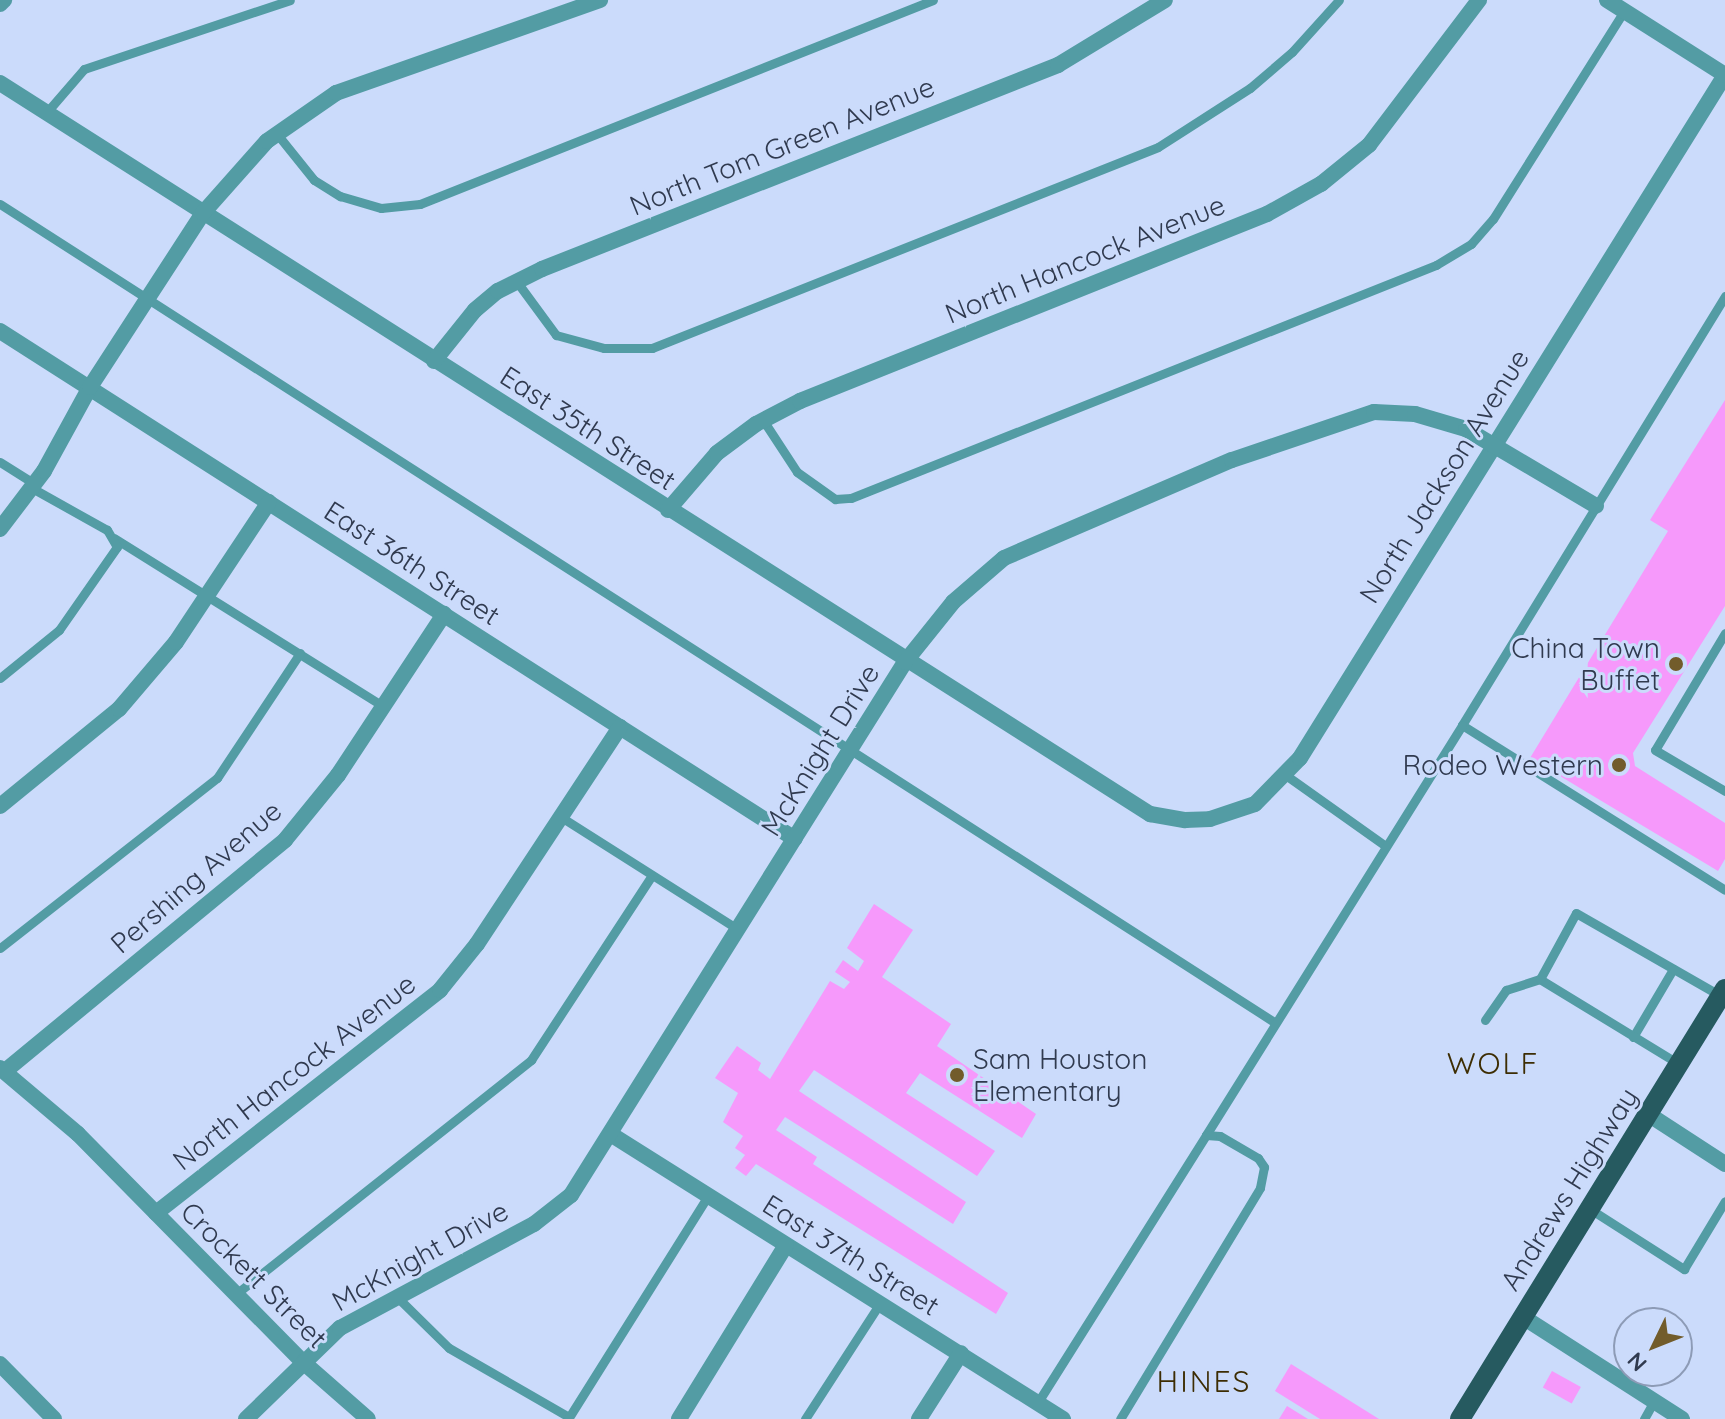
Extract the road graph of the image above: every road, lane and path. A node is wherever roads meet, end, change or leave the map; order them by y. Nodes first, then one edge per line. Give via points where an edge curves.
1 (290, 0) edge
2 (600, 0) edge
3 (933, 0) edge
4 (1165, 0) edge
5 (1339, 0) edge
6 (1479, 0) edge
7 (1607, 0) edge
8 (1624, 11) junction
9 (1725, 75) edge
10 (0, 83) edge
11 (46, 113) junction
12 (277, 134) junction
13 (0, 204) edge
14 (203, 213) junction
15 (517, 282) junction
16 (1725, 296) edge
17 (148, 298) junction
18 (0, 331) edge
19 (434, 361) junction
20 (90, 387) junction
21 (763, 420) junction
22 (1495, 443) junction
23 (0, 462) edge
24 (33, 486) junction
25 (269, 502) junction
26 (1596, 506) junction
27 (668, 510) junction
28 (0, 529) edge
29 (114, 538) junction
30 (208, 594) junction
31 (444, 614) junction
32 (1725, 633) edge
33 (300, 653) junction
34 (905, 662) junction
35 (0, 678) edge
36 (383, 706) junction
37 (1462, 725) junction
38 (620, 727) junction
39 (849, 752) junction
40 (1287, 776) junction
41 (1725, 791) edge
42 (0, 806) edge
43 (1150, 814) joint
44 (561, 817) junction
45 (795, 839) junction
46 (1384, 845) junction
47 (650, 878) junction
48 (1725, 890) edge
49 (739, 930) junction
50 (0, 948) edge
51 (1673, 969) junction
52 (1540, 979) junction
53 (1724, 994) edge
54 (1485, 1020) dead end
55 (1274, 1022) junction
56 (1633, 1037) junction
57 (1679, 1065) junction
58 (2, 1069) edge
59 (1648, 1114) junction
60 (612, 1135) junction
61 (1206, 1135) junction
62 (1725, 1164) edge
63 (708, 1196) junction
64 (1725, 1201) edge
65 (1590, 1209) junction
66 (156, 1213) junction
67 (786, 1245) junction
68 (236, 1294) junction
69 (395, 1296) junction
70 (880, 1303) junction
71 (1523, 1317) junction
72 (961, 1353) junction
73 (303, 1362) junction
74 (0, 1364) edge
75 (1654, 1401) junction
76 (1041, 1410) edge
77 (568, 1418) edge
78 (54, 1419) edge
79 (246, 1419) edge
80 (368, 1419) edge
81 (679, 1419) edge
82 (805, 1419) edge
83 (919, 1419) edge
84 (1063, 1419) edge
85 (1120, 1419) edge
86 (1460, 1419) edge
87 (1644, 1419) edge
88 (1682, 1419) edge

1 - 11 lane via 84,69
2 - 12 street via 336,93
3 - 12 lane via 420,204 381,208 340,196 314,180
4 - 15 street, North Tom Green Avenue via 1058,65
5 - 15 lane via 1250,88 1158,147 652,348 604,348 556,335
6 - 21 street, North Hancock Avenue via 1389,122 1321,184 1267,214
7 - 8 street
8 - 9 street
8 - 21 lane via 1493,219 1471,244 1436,265 851,498 835,499 797,472
9 - 22 street, North Jackson Avenue
10 - 11 street, East 35th Street
11 - 14 street, East 35th Street
12 - 14 street via 233,175
13 - 17 lane
14 - 17 street
14 - 19 street, East 35th Street
15 - 19 street, North Tom Green Avenue via 475,310
16 - 26 lane
17 - 20 street
17 - 39 lane
18 - 20 street, East 36th Street
19 - 27 street, East 35th Street
20 - 24 street
20 - 25 street, East 36th Street
21 - 27 street, North Hancock Avenue via 717,453
22 - 26 street, McKnight Drive
22 - 34 street, McKnight Drive via 1442,420 1392,412 1312,429 1004,558 953,602
22 - 40 street, North Jackson Avenue
23 - 24 lane
24 - 28 street
24 - 29 lane
25 - 30 street
25 - 31 street, East 36th Street
26 - 37 lane
27 - 34 street, East 35th Street
29 - 30 lane
29 - 35 lane via 115,555 81,605
30 - 33 lane
30 - 42 street via 176,642 119,709
31 - 36 street, Pershing Avenue
31 - 38 street, East 36th Street
32 - 41 lane via 1655,750
33 - 36 lane
33 - 50 lane via 217,778
34 - 39 street, McKnight Drive
34 - 43 street, East 35th Street
36 - 58 street, Pershing Avenue via 338,775 285,840
37 - 46 lane
37 - 48 lane
38 - 44 street, North Hancock Avenue
38 - 45 street, East 36th Street
39 - 45 street, McKnight Drive
39 - 55 lane
40 - 43 street, North Jackson Avenue via 1267,796 1236,813 1185,820
40 - 46 lane
44 - 47 lane
44 - 66 street, North Hancock Avenue via 440,990
45 - 49 street, McKnight Drive
46 - 55 lane
47 - 49 lane
47 - 68 lane via 531,1060
49 - 60 street, McKnight Drive
51 - 52 lane via 1576,913
51 - 53 lane
51 - 56 lane
52 - 54 lane via 1506,990
52 - 56 lane
53 - 57 main road, Andrews Highway
55 - 61 lane
56 - 57 lane
57 - 59 main road, Andrews Highway
58 - 66 street, Crockett Street via 78,1134
59 - 62 street
59 - 65 main road, Andrews Highway
60 - 63 street, East 37th Street
60 - 69 street, McKnight Drive via 586,1176 554,1211
61 - 76 lane
61 - 85 lane via 1220,1136 1258,1158 1264,1167 1260,1188
63 - 67 street, East 37th Street
63 - 77 lane
64 - 65 lane via 1684,1269
65 - 71 main road, Andrews Highway
66 - 68 street, Crockett Street
67 - 70 street, East 37th Street
67 - 81 street
68 - 73 street, Crockett Street
69 - 73 street, McKnight Drive via 340,1328
69 - 77 lane via 449,1348
70 - 72 street, East 37th Street
70 - 82 lane
71 - 75 street
71 - 86 main road, Andrews Highway
72 - 76 street, East 37th Street
72 - 83 street
73 - 79 street, McKnight Drive
73 - 80 street, Crockett Street
74 - 78 street
75 - 87 lane
75 - 88 street
76 - 84 street, East 37th Street

